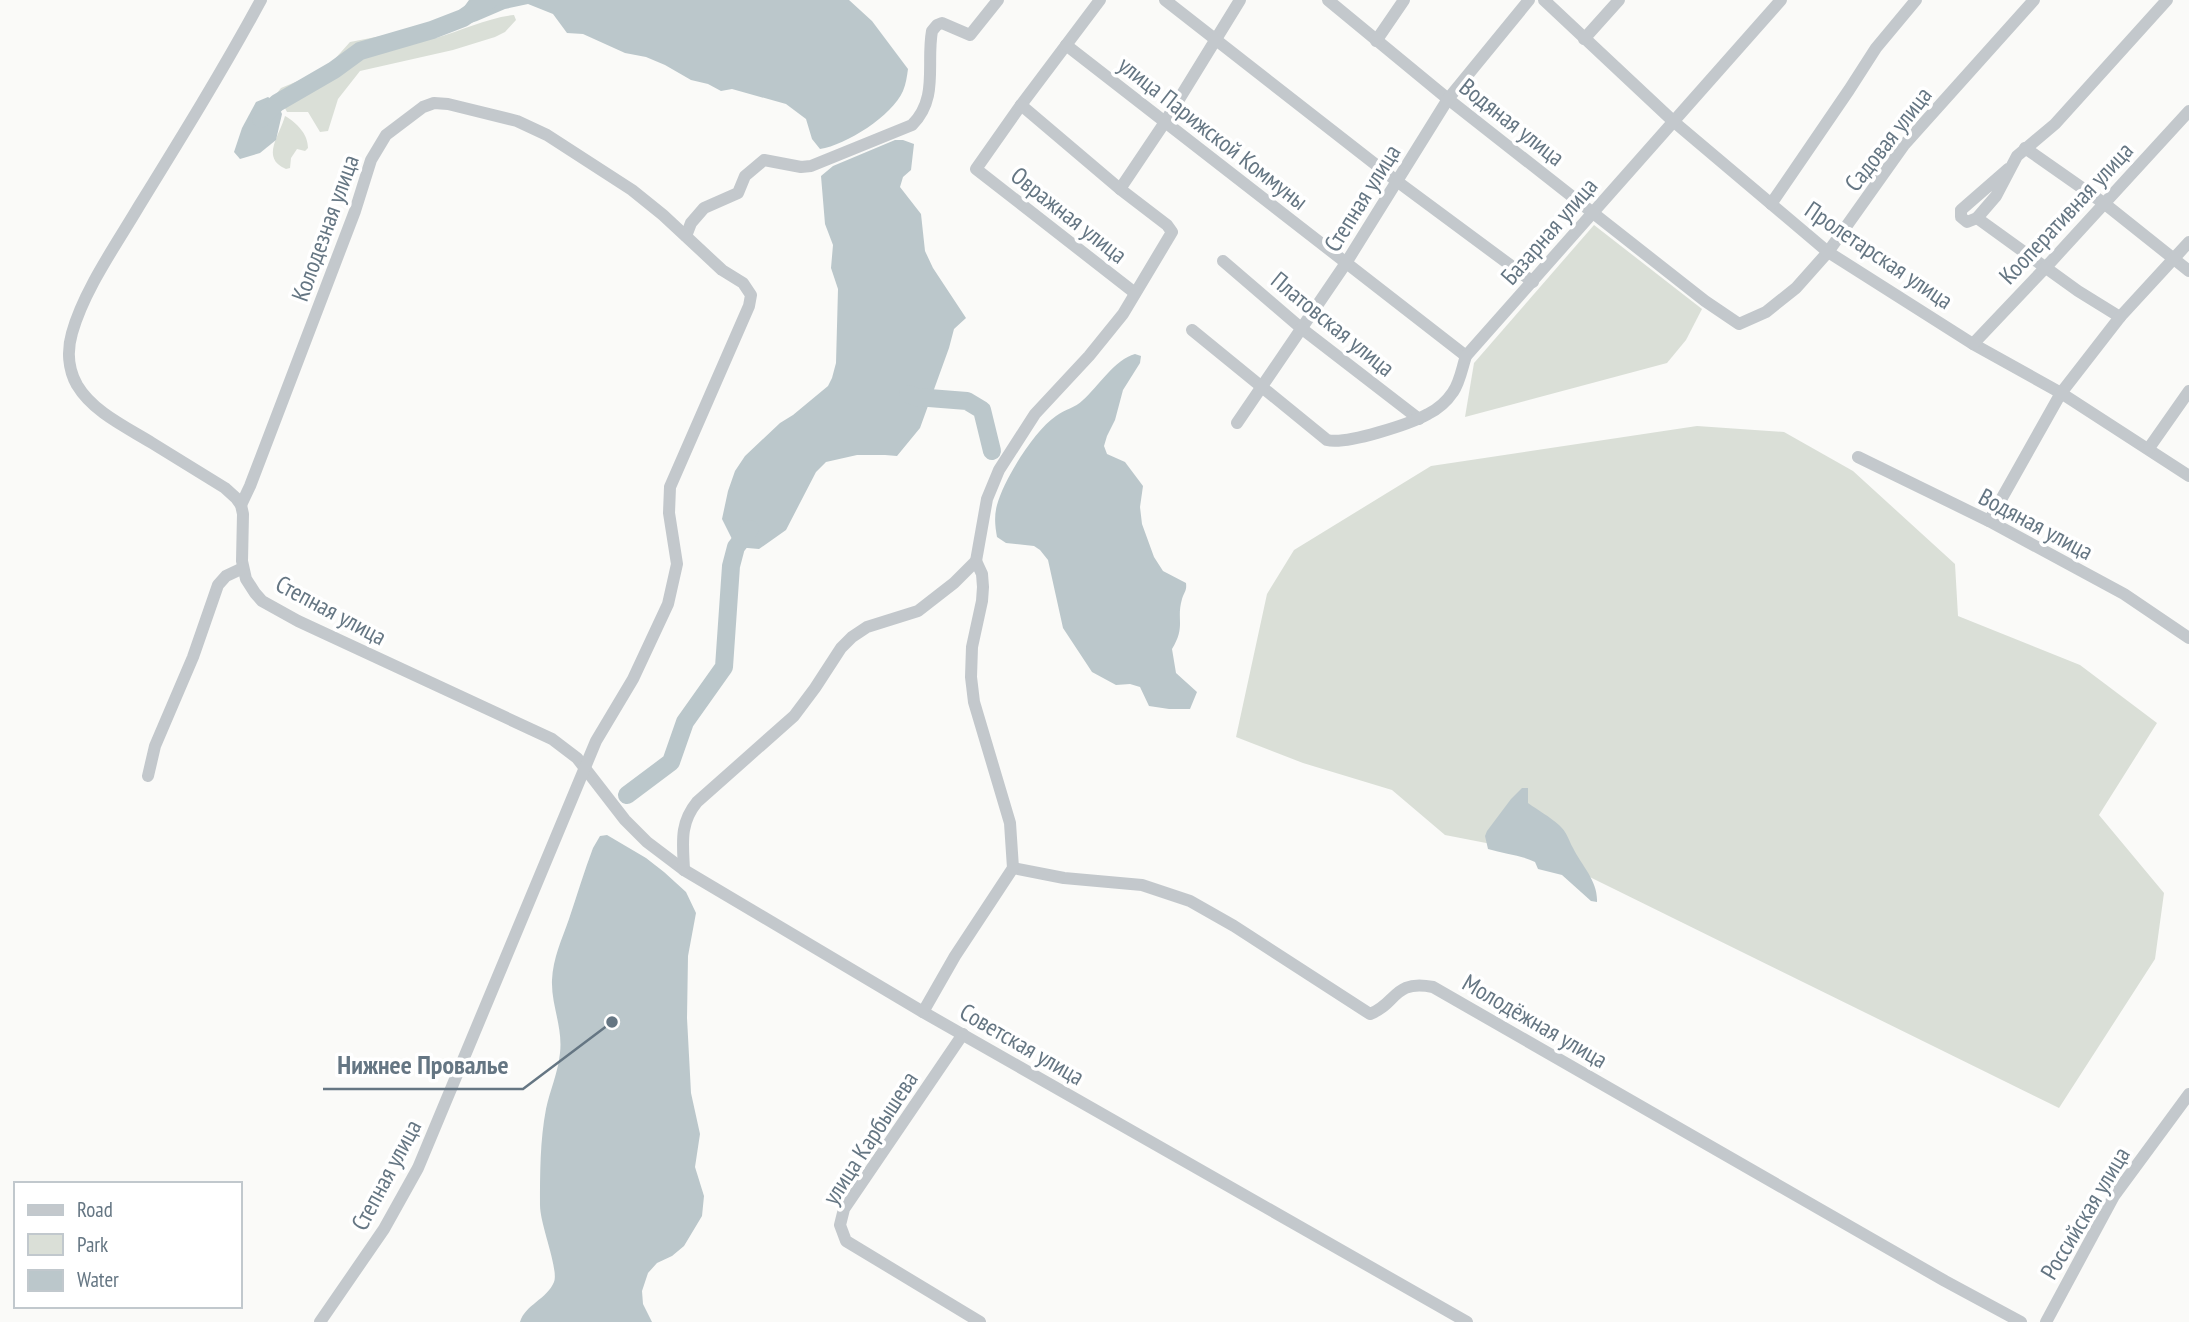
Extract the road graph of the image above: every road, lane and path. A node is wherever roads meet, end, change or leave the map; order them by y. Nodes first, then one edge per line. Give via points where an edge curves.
1 (261, 0) edge
2 (998, 0) edge
3 (1100, 0) edge
4 (1165, 0) edge
5 (1240, 0) edge
6 (1328, 0) edge
7 (1404, 0) edge
8 (1529, 0) edge
9 (1544, 0) edge
10 (1619, 0) edge
11 (1781, 0) edge
12 (1916, 0) edge
13 (2034, 0) edge
14 (2167, 0) edge
15 (1216, 38) junction
16 (1584, 39) junction
17 (1376, 41) junction
18 (1066, 45) junction
19 (1448, 99) junction
20 (1021, 105) junction
21 (2189, 111) edge
22 (1673, 121) junction
23 (1165, 122) junction
24 (2025, 148) junction
25 (1398, 181) junction
26 (1120, 188) junction
27 (1771, 204) junction
28 (2105, 204) junction
29 (1593, 212) junction
30 (686, 236) junction
31 (2189, 242) edge
32 (1828, 252) junction
33 (2175, 260) junction
34 (1223, 261) dead end
35 (1346, 264) junction
36 (2047, 267) junction
37 (2189, 271) edge
38 (1534, 282) junction
39 (1135, 293) junction
40 (2120, 317) junction
41 (1739, 324) joint
42 (1301, 328) junction
43 (1192, 330) dead end
44 (1973, 344) junction
45 (1466, 356) junction
46 (1261, 386) junction
47 (2189, 391) edge
48 (2061, 393) junction
49 (1419, 419) junction
50 (1237, 423) dead end
51 (2149, 449) junction
52 (1858, 457) dead end
53 (2189, 476) edge
54 (241, 505) junction
55 (1989, 521) junction
56 (976, 561) junction
57 (243, 568) junction
58 (2189, 638) edge
59 (585, 768) junction
60 (148, 776) dead end
61 (1013, 868) junction
62 (684, 870) junction
63 (923, 1012) junction
64 (963, 1034) junction
65 (2189, 1094) edge
66 (320, 1322) edge
67 (980, 1322) edge
68 (1467, 1322) edge
69 (2021, 1322) edge
70 (2046, 1322) edge

1 - 54 street via 84,304 69,357 72,374 96,406 225,488
2 - 30 street via 970,35 942,23 932,31 930,90 912,125 811,166 760,162 742,180 738,193 695,215
3 - 18 street
4 - 15 street
5 - 15 street
6 - 17 street, Водяная улица
7 - 17 street
8 - 19 street, Степная улица
9 - 16 street, Пролетарская улица
10 - 16 street
11 - 22 street, Базарная улица
12 - 27 street via 1875,48
13 - 32 street, Садовая улица via 1904,145
14 - 24 street via 2055,124
15 - 23 street
15 - 25 street
16 - 22 street, Пролетарская улица
17 - 19 street, Водяная улица
18 - 20 street
18 - 23 street, улица Парижской Коммуны
19 - 25 street, Степная улица
19 - 29 street, Водяная улица
20 - 26 street
20 - 39 street, Овражная улица via 976,169
21 - 28 street, Кооперативная улица
22 - 27 street, Пролетарская улица
22 - 29 street, Базарная улица
23 - 26 street
23 - 35 street, улица Парижской Коммуны
24 - 28 street
24 - 36 street via 1961,210 1961,217 1967,222 1977,218
25 - 35 street, Степная улица
25 - 38 street
26 - 39 street via 1172,232
27 - 32 street, Пролетарская улица
28 - 33 street
28 - 36 street, Кооперативная улица
29 - 38 street, Базарная улица
29 - 41 street, Водяная улица
30 - 54 street, Колодезная улица via 632,190 533,128 448,104 424,107 386,135 371,160
30 - 59 street, Степная улица via 743,283 751,295 750,306 670,487 677,564 668,604
31 - 33 street
32 - 41 street, Садовая улица via 1796,288 1766,312
32 - 44 street, Пролетарская улица
33 - 37 street
33 - 40 street
34 - 42 street, Платовская улица
35 - 42 street, Степная улица
35 - 45 street, улица Парижской Коммуны
36 - 40 street
36 - 44 street, Кооперативная улица
38 - 45 street, Базарная улица
39 - 56 street via 1109,332 1015,443 987,499
40 - 48 street
42 - 46 street, Степная улица
42 - 49 street, Платовская улица
43 - 46 street
44 - 48 street, Пролетарская улица
45 - 49 street, Базарная улица via 1452,394
46 - 49 street, Базарная улица via 1327,440 1342,441
46 - 50 street, Степная улица
47 - 51 street
48 - 51 street, Пролетарская улица
48 - 55 street
51 - 53 street, Пролетарская улица
52 - 55 street, Водяная улица
54 - 57 street
55 - 58 street, Водяная улица via 2124,594
56 - 61 street via 983,587 972,648 974,702 1010,823
56 - 62 street via 918,611 867,626 841,648 794,716 688,813
57 - 59 street, Степная улица via 255,593 276,610 511,718 551,739
57 - 60 street via 218,585 155,746
59 - 62 street, Советская улица via 625,820
59 - 66 street, Степная улица via 418,1168 384,1229
61 - 63 street
61 - 69 street, Молодёжная улица via 1142,885 1177,896 1234,926 1370,1014 1410,985 1433,987
62 - 63 street, Советская улица
63 - 64 street, Советская улица
64 - 67 street, улица Карбышева via 844,1209 840,1225 846,1241
64 - 68 street, Советская улица
65 - 70 street, Российская улица via 2114,1196

